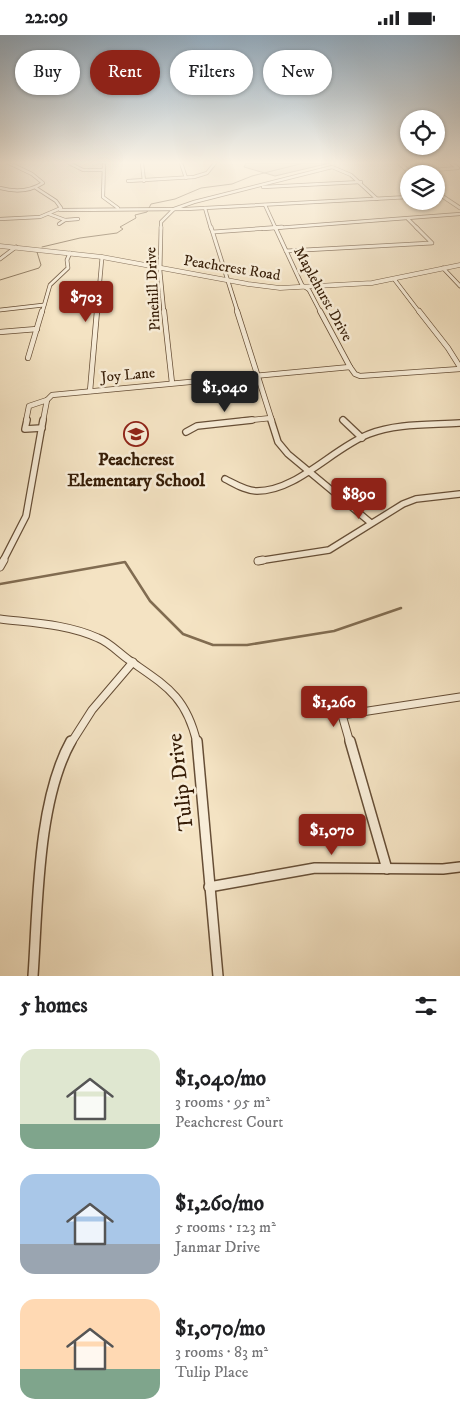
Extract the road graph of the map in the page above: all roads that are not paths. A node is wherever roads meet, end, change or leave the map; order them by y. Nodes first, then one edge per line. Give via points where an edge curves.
1 (116, 207) edge
2 (181, 207) edge
3 (227, 207) edge
4 (266, 207) edge
5 (205, 208) junction
6 (60, 209) joint
7 (119, 209) junction
8 (174, 209) junction
9 (49, 214) junction
10 (460, 214) edge
11 (0, 219) edge
12 (78, 219) dead end
13 (408, 219) junction
14 (64, 220) junction
15 (59, 224) dead end
16 (274, 228) junction
17 (213, 232) junction
18 (0, 246) edge
19 (16, 247) junction
20 (286, 251) junction
21 (70, 253) junction
22 (102, 257) junction
23 (1, 258) edge
24 (460, 265) edge
25 (161, 267) junction
26 (443, 269) junction
27 (394, 279) junction
28 (229, 281) junction
29 (460, 285) edge
30 (306, 288) junction
31 (44, 305) junction
32 (0, 310) edge
33 (38, 329) junction
34 (0, 333) edge
35 (28, 358) dead end
36 (350, 367) junction
37 (460, 368) edge
38 (258, 375) junction
39 (172, 383) junction
40 (90, 391) junction
41 (47, 400) junction
42 (271, 419) junction
43 (343, 420) dead end
44 (460, 423) edge
45 (42, 428) junction
46 (186, 432) dead end
47 (362, 438) junction
48 (307, 470) junction
49 (225, 479) dead end
50 (460, 494) edge
51 (371, 523) junction
52 (258, 561) dead end
53 (0, 567) edge
54 (0, 619) edge
55 (133, 662) junction
56 (460, 697) edge
57 (460, 867) edge
58 (386, 869) junction
59 (209, 887) junction
60 (33, 976) edge
61 (218, 976) edge

1 - 7 street
2 - 8 street
3 - 5 street
4 - 16 street, Maplehurst Drive
5 - 8 street
5 - 17 street
6 - 7 street
6 - 9 street
7 - 8 street
8 - 25 street, Pinehill Drive via 161,222
9 - 11 street
9 - 14 street
10 - 13 street
12 - 14 street
13 - 16 street
13 - 20 street via 432,243
14 - 15 street
16 - 17 street
16 - 20 street, Maplehurst Drive
17 - 28 street
18 - 19 street, Peachcrest Road
19 - 21 street, Peachcrest Road
19 - 23 street
20 - 30 street, Maplehurst Drive
21 - 22 street, Peachcrest Road
21 - 31 street via 68,268 50,285
22 - 25 street, Peachcrest Road
22 - 40 street
24 - 26 street, Peachcrest Road
25 - 28 street, Peachcrest Road
25 - 39 street, Pinehill Drive
26 - 27 street, Peachcrest Road
26 - 29 street
27 - 30 street, Peachcrest Road
27 - 37 street
28 - 30 street, Peachcrest Road
28 - 38 street
30 - 36 street, Maplehurst Drive
31 - 32 street
31 - 33 street
33 - 34 street
33 - 35 street
36 - 37 street, Joy Lane via 360,376
36 - 38 street, Joy Lane
38 - 39 street, Joy Lane
38 - 42 street
39 - 40 street, Joy Lane
40 - 41 street, Joy Lane via 52,395
41 - 45 street
41 - 45 street, Joy Lane via 29,406 25,429
42 - 46 street via 197,427
42 - 48 street via 282,446
43 - 47 street
44 - 47 street via 387,430
45 - 53 street via 26,516
47 - 48 street
48 - 49 street via 283,485 266,490 246,489
48 - 51 street
50 - 51 street via 416,499
51 - 52 street via 329,550
54 - 55 street, Tulip Drive via 64,627 99,638
55 - 59 street, Tulip Drive via 168,687 183,704 191,720 197,742
55 - 60 street via 90,712 59,765 49,806 41,864
56 - 58 street via 342,715
57 - 58 street
58 - 59 street via 315,867
59 - 61 street, Tulip Drive

